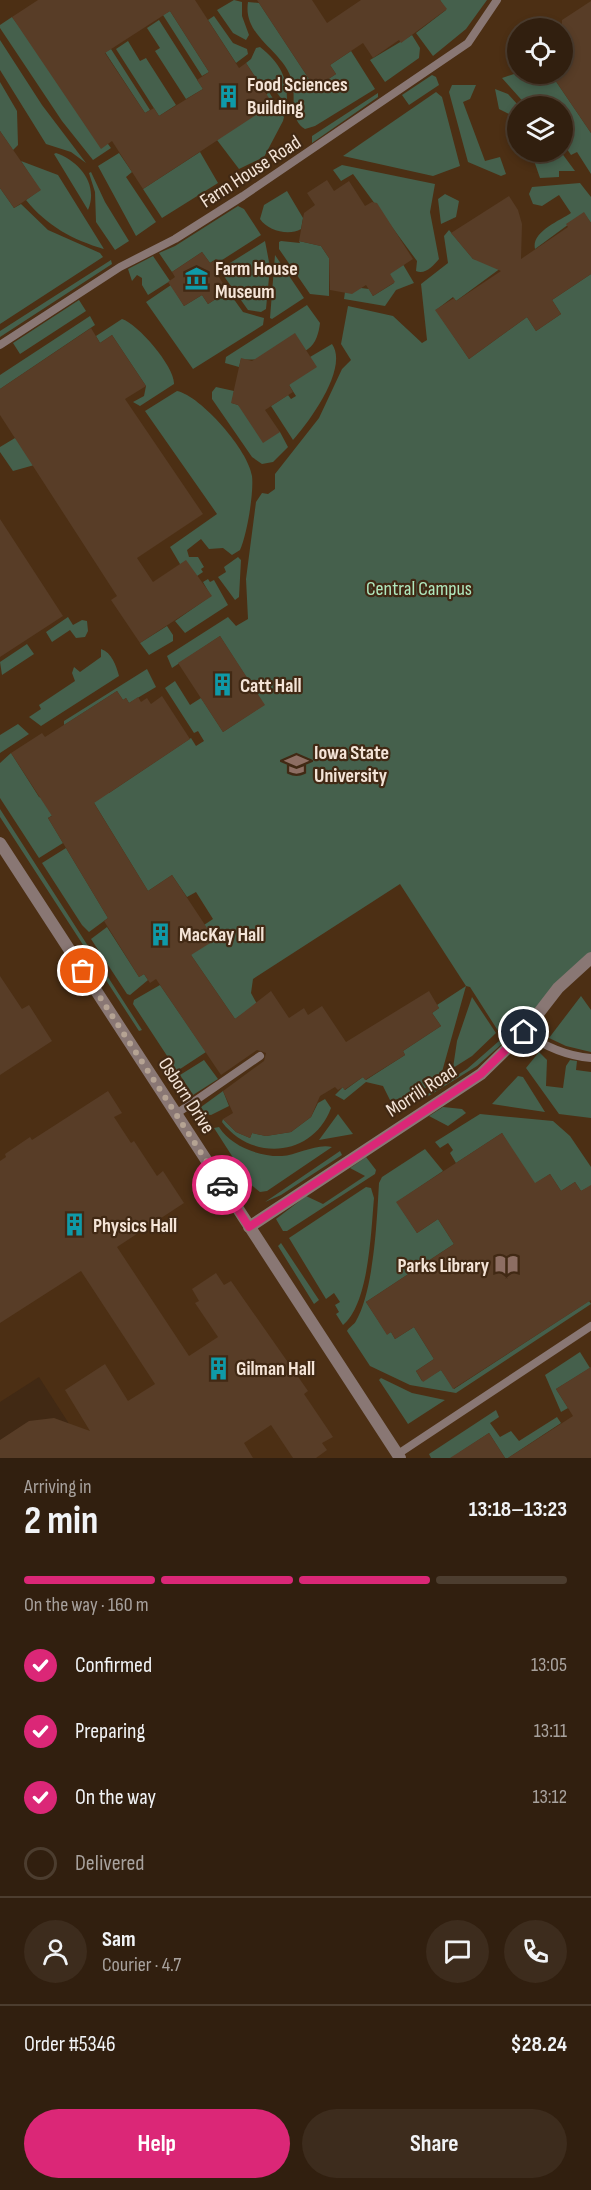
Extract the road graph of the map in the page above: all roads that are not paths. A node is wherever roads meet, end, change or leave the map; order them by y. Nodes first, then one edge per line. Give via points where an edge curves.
1 (497, 0) edge
2 (0, 345) edge
3 (0, 843) edge
4 (591, 958) edge
5 (524, 1032) junction
6 (260, 1056) dead end
7 (591, 1058) edge
8 (176, 1114) junction
9 (249, 1227) junction
10 (591, 1326) edge
11 (399, 1456) edge

1 - 2 lane, Farm House Road via 468,43 243,196 176,239 120,267
3 - 8 street, Osborn Drive
4 - 5 street, Morrill Road via 558,988
5 - 7 lane via 560,1052
5 - 9 street, Morrill Road via 481,1074
6 - 8 lane
8 - 9 street, Osborn Drive
9 - 11 street, Osborn Drive
10 - 11 lane

